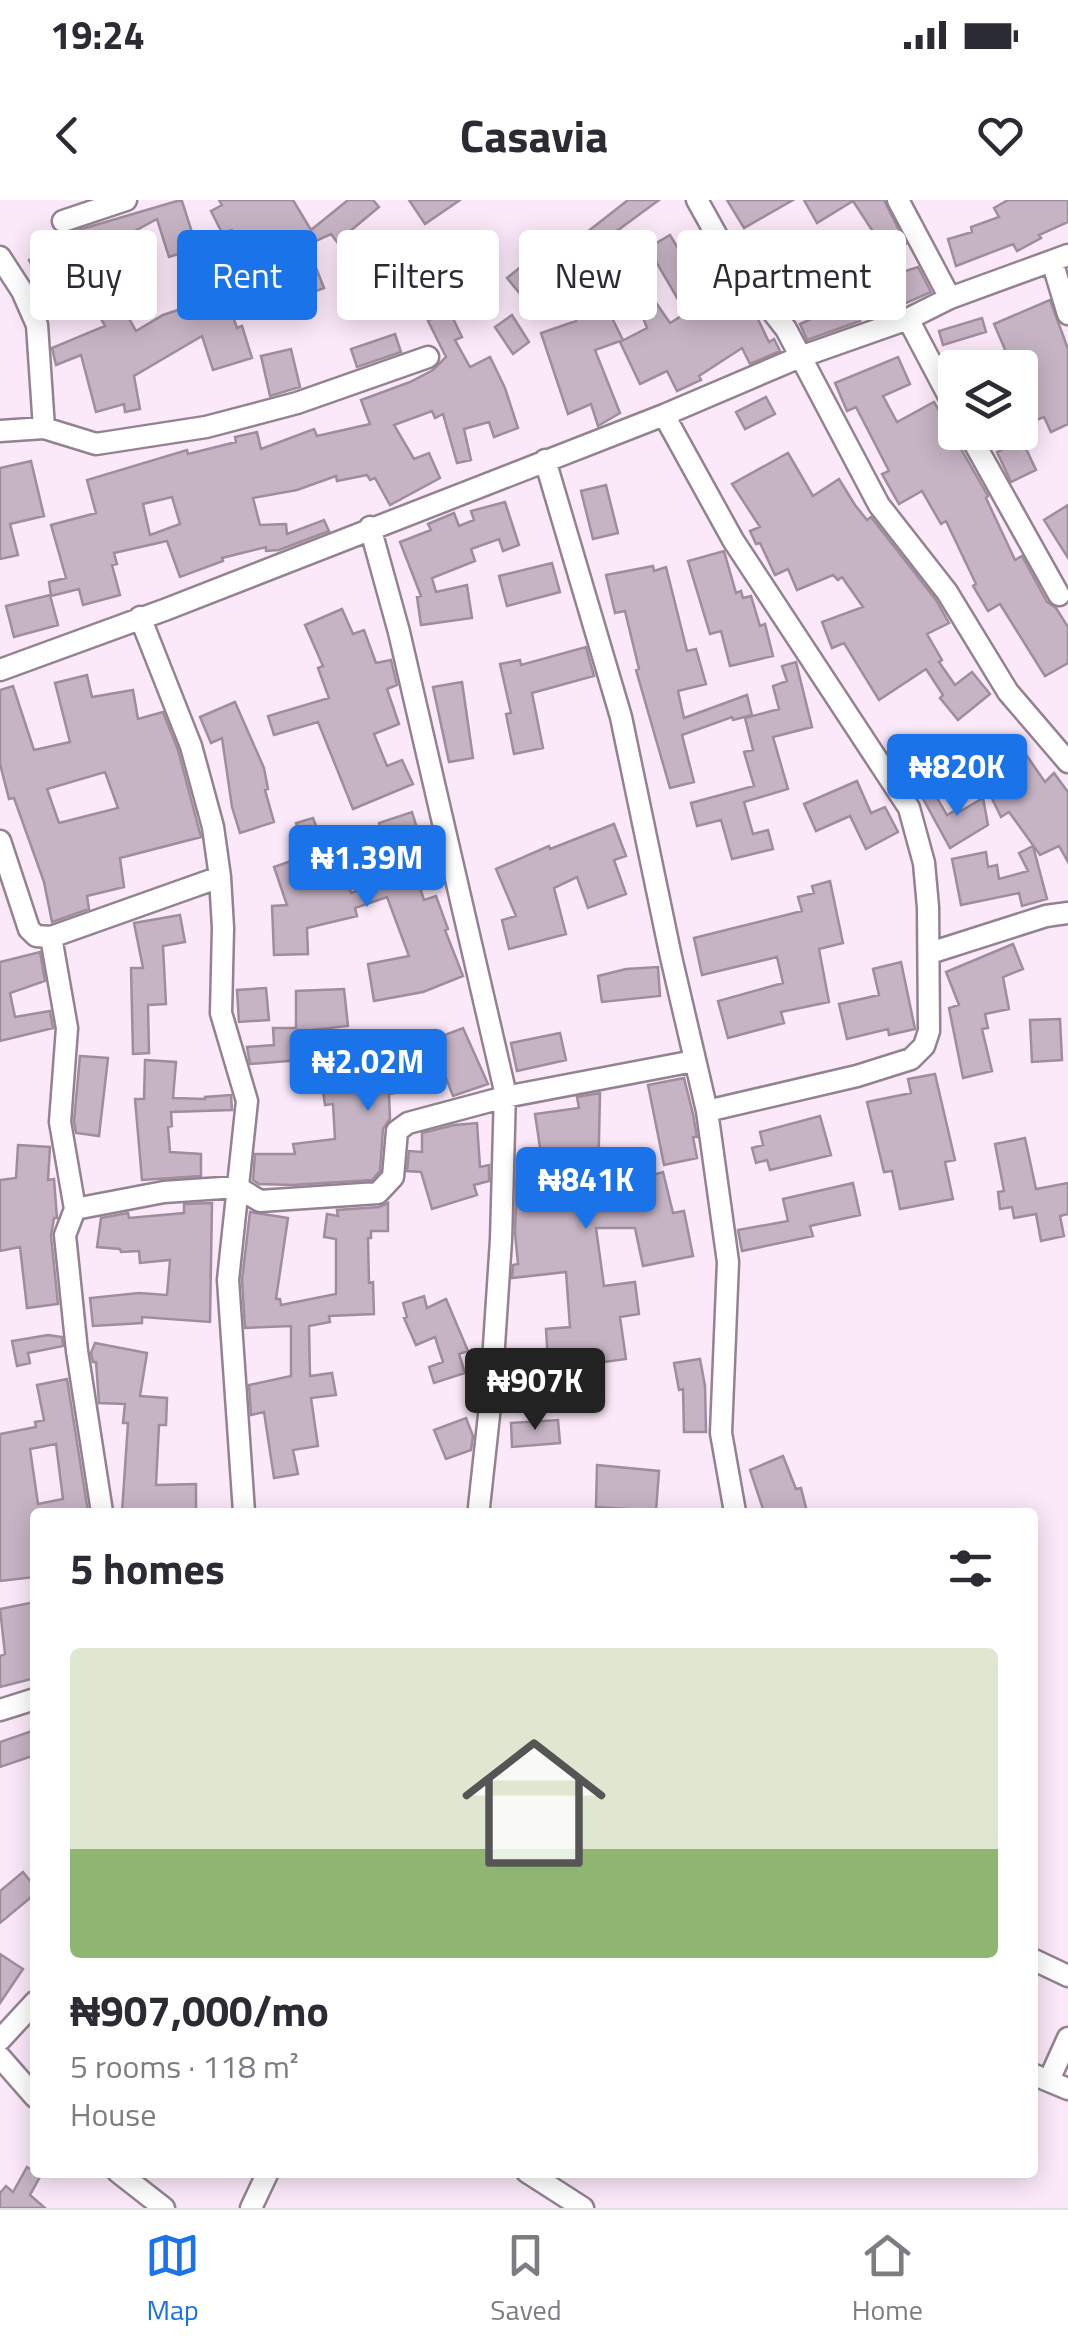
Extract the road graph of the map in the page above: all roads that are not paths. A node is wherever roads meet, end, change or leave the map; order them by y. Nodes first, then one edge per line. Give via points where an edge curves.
1 (126, 200) edge
2 (697, 200) edge
3 (898, 200) edge
4 (63, 222) dead end
5 (0, 257) edge
6 (1060, 258) edge
7 (950, 298) junction
8 (1068, 314) edge
9 (908, 319) junction
10 (800, 356) junction
11 (428, 357) dead end
12 (938, 376) edge
13 (664, 415) junction
14 (44, 428) junction
15 (0, 431) edge
16 (978, 450) edge
17 (545, 460) junction
18 (370, 527) junction
19 (1059, 596) dead end
20 (140, 617) junction
21 (0, 670) edge
22 (1068, 762) edge
23 (0, 841) edge
24 (220, 877) junction
25 (1068, 913) edge
26 (51, 936) junction
27 (930, 953) junction
28 (694, 1061) junction
29 (505, 1097) junction
30 (707, 1111) junction
31 (237, 1187) junction
32 (75, 1208) junction
33 (479, 1507) dead end
34 (101, 1508) edge
35 (244, 1508) edge
36 (734, 1508) edge
37 (30, 1700) edge
38 (0, 1710) edge
39 (1038, 1962) edge
40 (1068, 1976) edge
41 (30, 2007) edge
42 (1068, 2038) edge
43 (0, 2040) edge
44 (0, 2056) edge
45 (1050, 2081) edge
46 (30, 2091) edge
47 (126, 2178) edge
48 (265, 2178) edge
49 (553, 2179) edge
50 (164, 2208) edge
51 (250, 2208) edge
52 (583, 2208) edge

1 - 4 street
2 - 10 street
3 - 7 street
5 - 14 street via 36,325
6 - 7 street
6 - 8 street
7 - 9 street
9 - 10 street
9 - 12 street
10 - 13 street
10 - 22 street via 879,505 947,592 994,673
11 - 14 street via 206,427 96,444
13 - 17 street
13 - 27 street via 733,540 909,808 924,864
14 - 15 street
16 - 19 street
17 - 18 street
17 - 28 street via 622,717
18 - 20 street
18 - 29 street
20 - 21 street
20 - 24 street via 191,746
23 - 26 street via 29,929
24 - 26 street
24 - 31 street via 221,1013 247,1101
25 - 27 street
26 - 32 street via 67,1028 60,1122
27 - 30 street via 929,1031 911,1059
28 - 29 street
28 - 30 street
29 - 31 street via 397,1131 393,1177 378,1193 260,1200
29 - 33 street via 500,1258
30 - 36 street via 728,1262 721,1433
31 - 32 street
31 - 35 street via 228,1280
32 - 34 street via 64,1235
37 - 38 street
39 - 40 street
41 - 43 street
42 - 45 street
44 - 46 street
47 - 50 street
48 - 51 street
49 - 52 street

